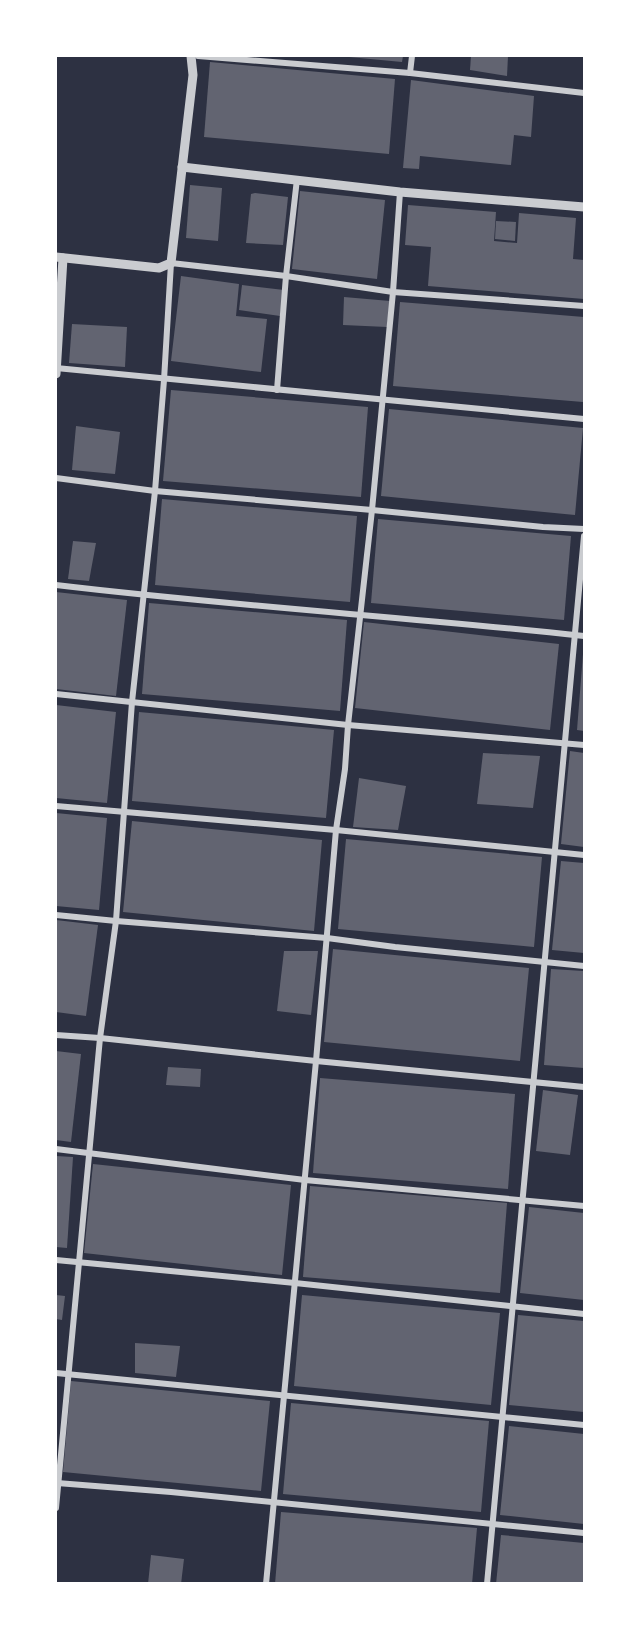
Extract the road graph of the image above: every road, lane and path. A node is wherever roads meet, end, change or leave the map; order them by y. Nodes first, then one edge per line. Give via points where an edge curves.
1 (191, 56) edge
2 (200, 56) edge
3 (412, 56) edge
4 (410, 74) junction
5 (585, 93) edge
6 (182, 167) junction
7 (297, 180) junction
8 (400, 192) junction
9 (585, 207) edge
10 (59, 257) edge
11 (171, 263) junction
12 (286, 276) junction
13 (393, 292) junction
14 (585, 306) edge
15 (56, 368) edge
16 (56, 374) edge
17 (164, 380) junction
18 (277, 390) junction
19 (382, 399) junction
20 (585, 419) edge
21 (56, 478) edge
22 (155, 491) junction
23 (372, 510) junction
24 (585, 529) edge
25 (585, 536) edge
26 (56, 585) edge
27 (144, 595) junction
28 (360, 615) junction
29 (575, 634) junction
30 (585, 636) edge
31 (56, 694) edge
32 (132, 702) junction
33 (348, 725) junction
34 (565, 743) junction
35 (585, 745) edge
36 (56, 806) edge
37 (123, 812) junction
38 (336, 830) junction
39 (555, 852) junction
40 (585, 855) edge
41 (56, 915) edge
42 (116, 921) junction
43 (327, 938) junction
44 (544, 962) junction
45 (585, 966) edge
46 (56, 1035) edge
47 (100, 1038) junction
48 (316, 1062) junction
49 (534, 1082) junction
50 (585, 1087) edge
51 (56, 1149) edge
52 (89, 1153) junction
53 (305, 1180) junction
54 (522, 1200) junction
55 (585, 1206) edge
56 (56, 1260) edge
57 (79, 1263) junction
58 (295, 1283) junction
59 (512, 1306) junction
60 (585, 1314) edge
61 (56, 1373) edge
62 (68, 1374) junction
63 (284, 1396) junction
64 (502, 1417) junction
65 (585, 1425) edge
66 (57, 1483) edge
67 (274, 1502) junction
68 (56, 1508) edge
69 (492, 1524) junction
70 (585, 1533) edge
71 (266, 1584) edge
72 (487, 1584) edge

1 - 6 street via 193,75
2 - 4 street
3 - 4 street
4 - 5 street
6 - 7 street
6 - 11 street
7 - 8 street
7 - 12 street
8 - 9 street
8 - 13 street
10 - 11 street via 159,268
10 - 15 street
11 - 12 street
11 - 17 street
12 - 13 street
12 - 18 street
13 - 14 street
13 - 19 street
15 - 16 street
15 - 17 street
17 - 18 street
17 - 22 street
18 - 19 street
19 - 20 street
19 - 23 street
21 - 22 street
22 - 23 street
22 - 27 street
23 - 24 street
23 - 28 street
25 - 29 street
26 - 27 street
27 - 28 street
27 - 32 street
28 - 29 street
28 - 33 street
29 - 30 street
29 - 34 street
31 - 32 street
32 - 33 street
32 - 37 street
33 - 34 street
33 - 38 street
34 - 35 street
34 - 39 street
36 - 37 street
37 - 38 street
37 - 42 street
38 - 39 street
38 - 43 street
39 - 40 street
39 - 44 street
41 - 42 street
42 - 43 street
42 - 47 street
43 - 44 street
43 - 48 street
44 - 45 street
44 - 49 street
46 - 47 street
47 - 48 street
47 - 52 street
48 - 49 street
48 - 53 street
49 - 50 street
49 - 54 street
51 - 52 street
52 - 53 street
52 - 57 street
53 - 54 street
53 - 58 street
54 - 55 street
54 - 59 street
56 - 57 street
57 - 58 street
57 - 62 street
58 - 59 street
58 - 63 street
59 - 60 street
59 - 64 street
61 - 62 street
62 - 63 street
62 - 66 street
63 - 64 street
63 - 67 street
64 - 65 street
64 - 69 street
66 - 67 street
66 - 68 street
67 - 69 street
67 - 71 street
69 - 70 street
69 - 72 street

